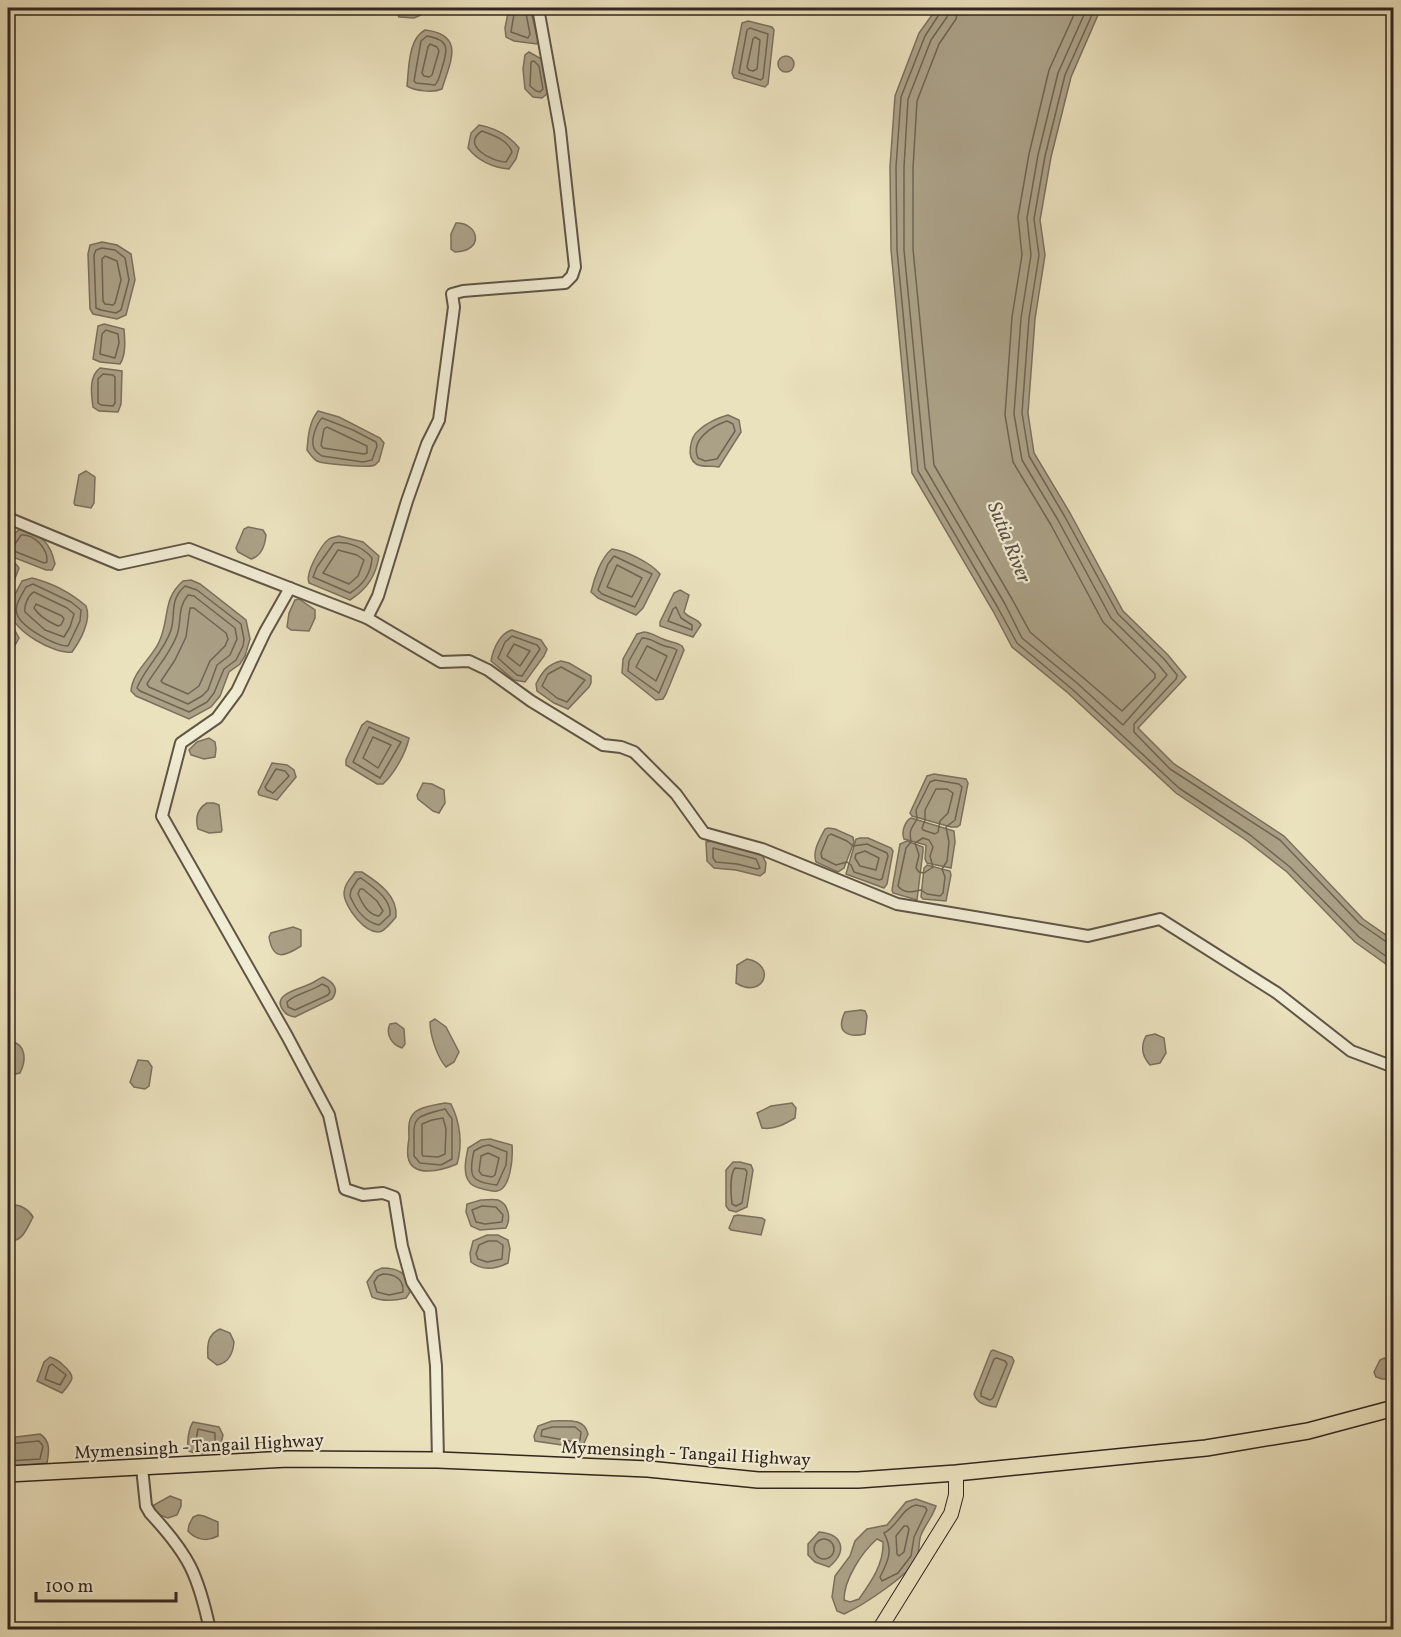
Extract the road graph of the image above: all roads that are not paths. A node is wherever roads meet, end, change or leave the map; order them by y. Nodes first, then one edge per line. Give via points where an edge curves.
1 (538, 8) edge
2 (8, 518) edge
3 (290, 588) junction
4 (367, 618) junction
5 (1394, 1067) edge
6 (1394, 1408) edge
7 (438, 1460) junction
8 (141, 1468) junction
9 (956, 1473) junction
10 (8, 1474) edge
11 (210, 1629) edge
12 (879, 1629) edge

1 - 4 street via 560,130 575,267 564,283 452,294 454,307 439,420 427,444 378,596
2 - 3 street via 119,564 189,549
3 - 4 street
3 - 7 street via 237,691 217,718 181,743 162,816 329,1115 345,1189 363,1195 383,1193 394,1197 412,1282 430,1310 436,1366
4 - 5 street via 441,662 469,660 488,669 603,745 634,752 676,794 704,833 762,849 897,904 1088,936 1160,919 1277,993 1351,1051
6 - 9 highway, Mymensingh - Tangail Highway via 1308,1431 1206,1448
7 - 8 highway, Mymensingh - Tangail Highway via 288,1459
7 - 9 highway, Mymensingh - Tangail Highway via 648,1469 758,1480 858,1480
8 - 10 highway, Mymensingh - Tangail Highway
8 - 11 street via 146,1506 194,1570
9 - 12 main road via 951,1514

